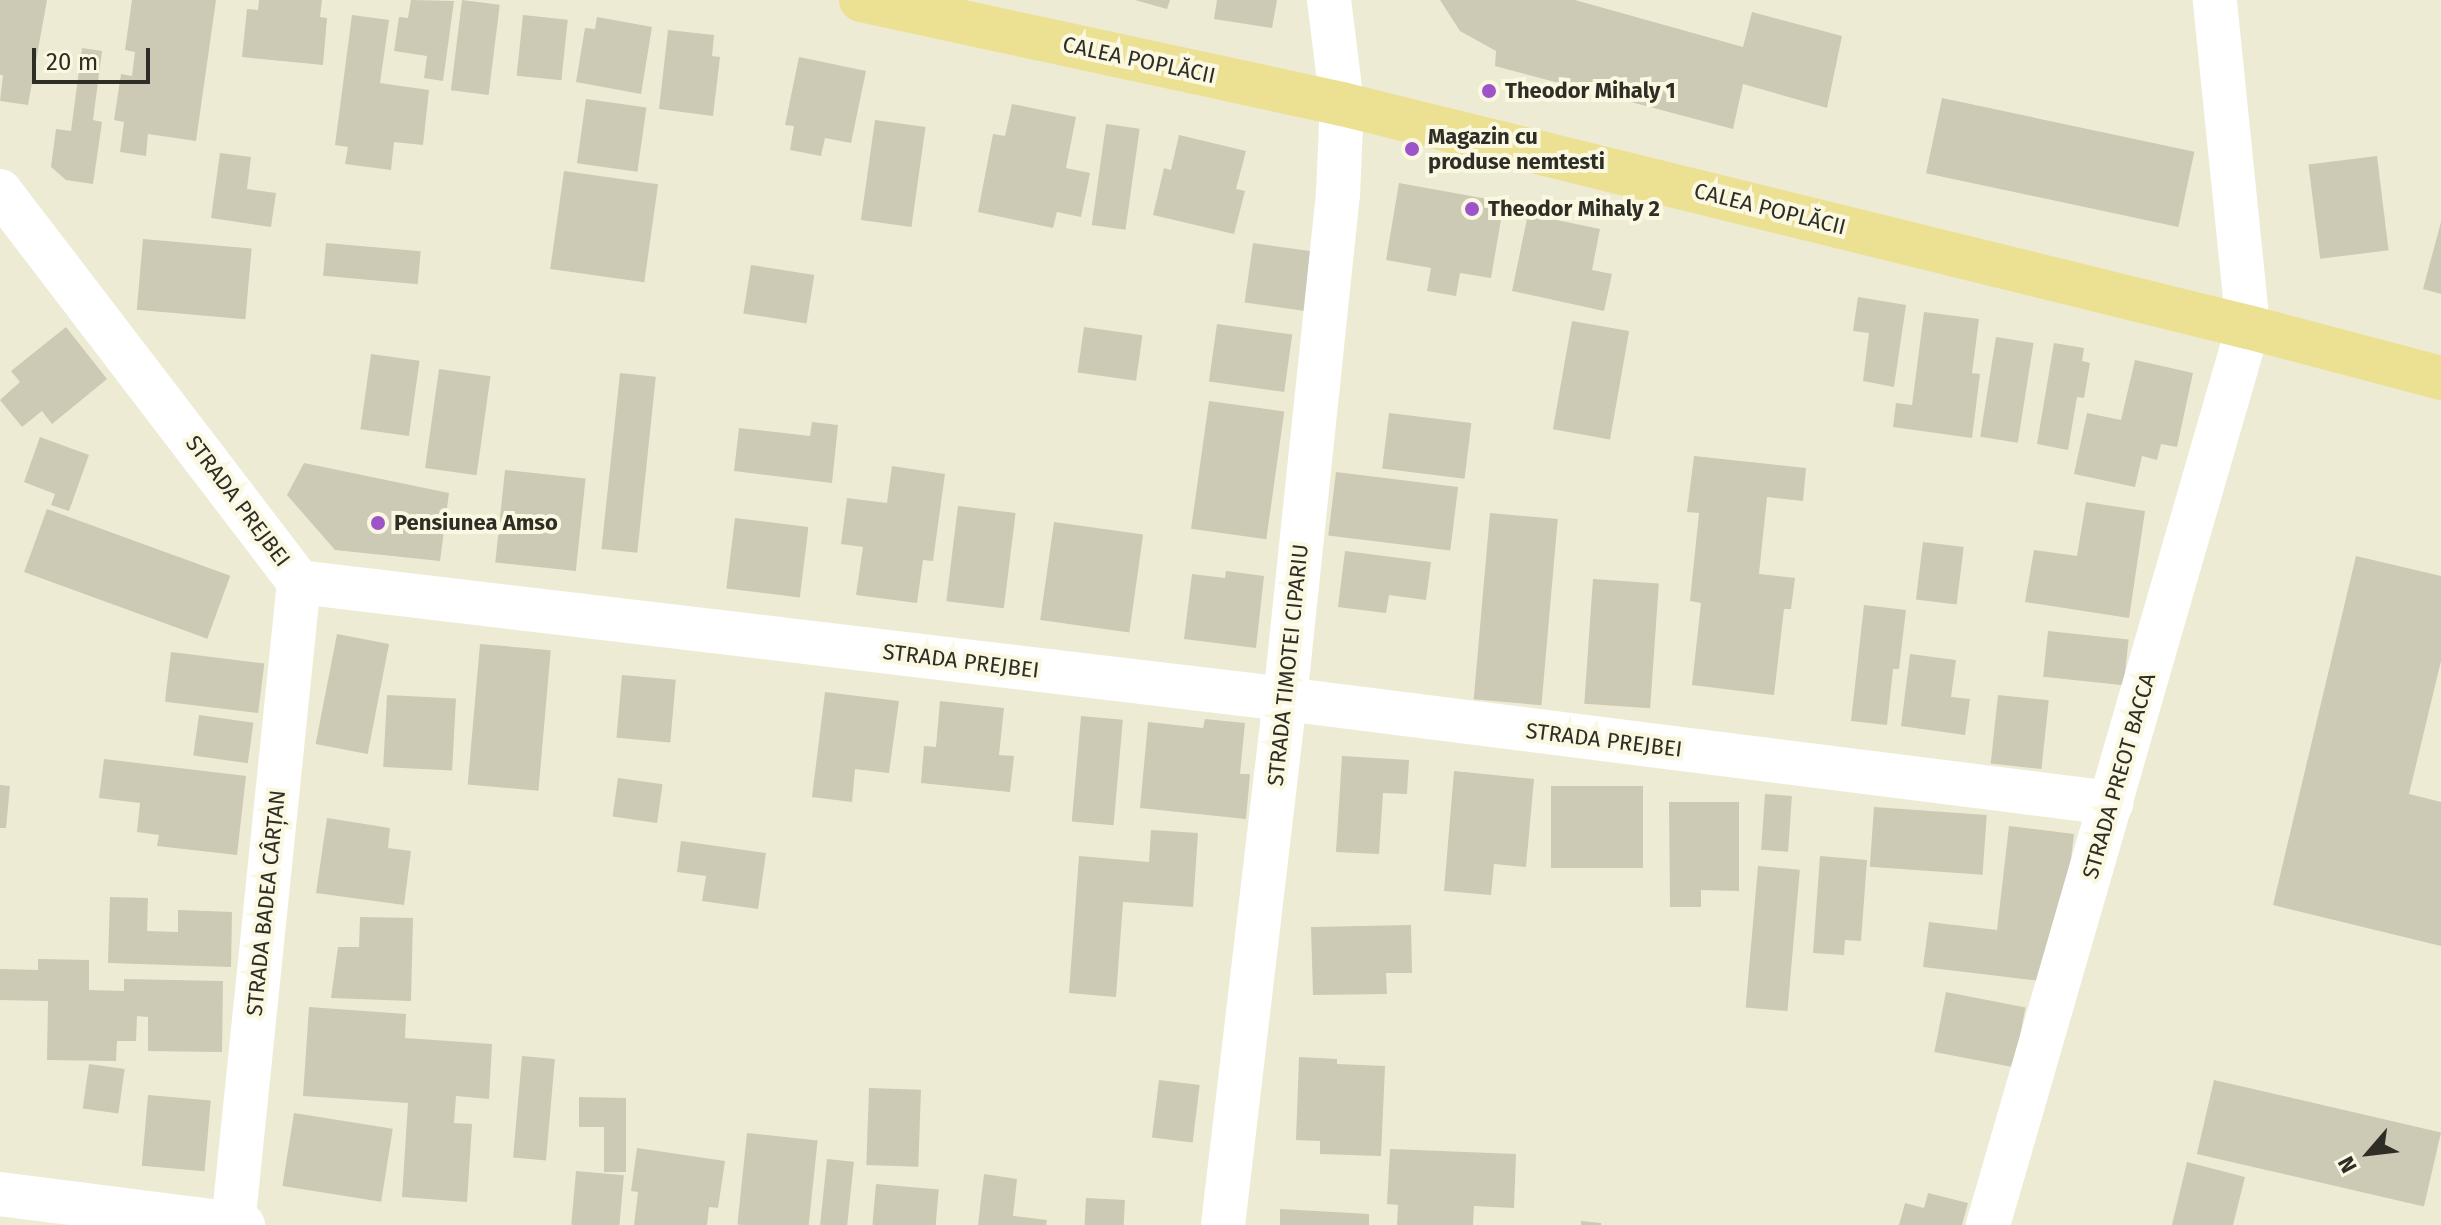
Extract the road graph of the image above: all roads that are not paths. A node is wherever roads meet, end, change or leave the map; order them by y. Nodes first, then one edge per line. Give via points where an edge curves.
1 (861, 0) edge
2 (1329, 0) edge
3 (2215, 0) edge
4 (1342, 104) junction
5 (0, 191) edge
6 (2248, 327) junction
7 (2441, 378) edge
8 (299, 582) junction
9 (1285, 699) junction
10 (2111, 803) junction
11 (0, 1194) edge
12 (237, 1224) edge
13 (1223, 1225) edge
14 (1988, 1225) edge

1 - 4 main road, CALEA POPLĂCII
2 - 4 street, STRADA TIMOTEI CIPARIU
3 - 6 street
4 - 6 main road, CALEA POPLĂCII
4 - 9 street, STRADA TIMOTEI CIPARIU via 1338,194
5 - 8 street, STRADA PREJBEI
6 - 7 main road, CALEA POPLĂCII
6 - 10 street, STRADA PREOT BACCA
8 - 9 street, STRADA PREJBEI
8 - 12 street, STRADA BADEA CÂRȚAN
9 - 10 street, STRADA PREJBEI
9 - 13 street, STRADA TIMOTEI CIPARIU
10 - 14 street, STRADA PREOT BACCA
11 - 12 street

